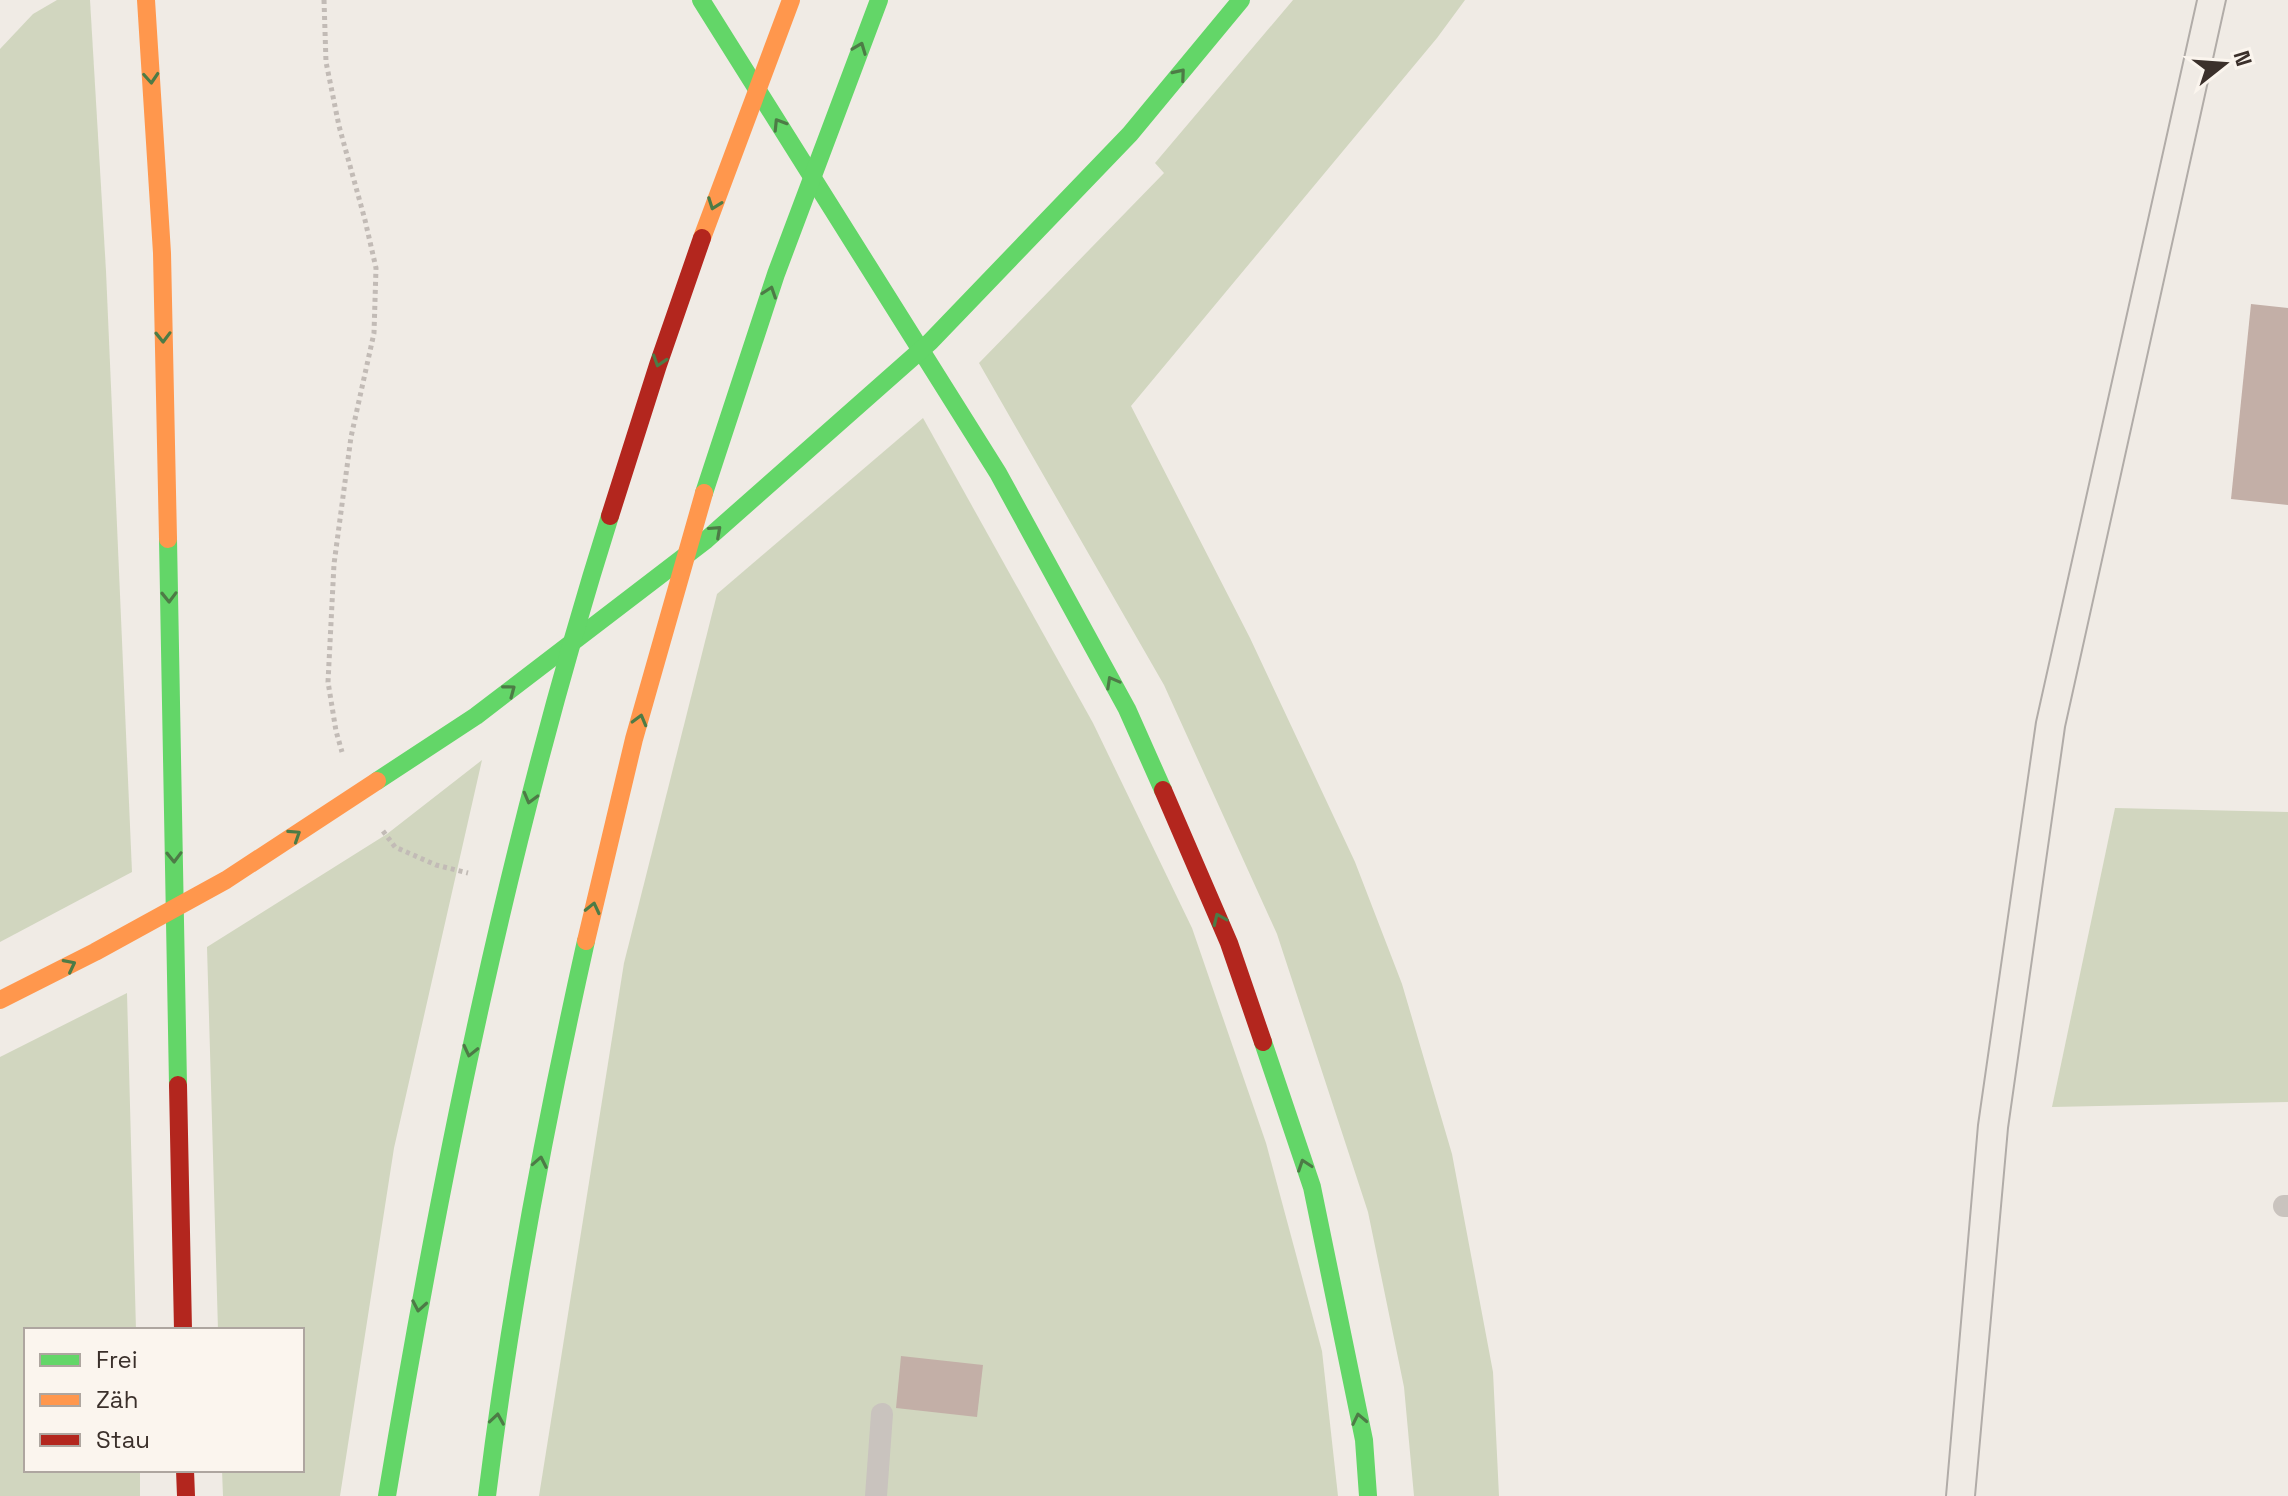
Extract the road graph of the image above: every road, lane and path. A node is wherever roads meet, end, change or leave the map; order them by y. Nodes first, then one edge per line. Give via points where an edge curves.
1 (146, 0) edge
2 (324, 0) edge
3 (701, 0) edge
4 (791, 0) edge
5 (879, 0) edge
6 (1241, 0) edge
7 (344, 756) dead end
8 (380, 826) dead end
9 (508, 884) junction
10 (0, 1000) edge
11 (183, 1328) edge
12 (882, 1414) dead end
13 (185, 1472) edge
14 (186, 1496) edge
15 (387, 1496) edge
16 (487, 1496) edge
17 (876, 1496) edge
18 (1368, 1496) edge

1 -> 11 highway via 162,253
2 - 7 path via 326,62 376,268 374,333 351,437 334,564 328,682
18 -> 3 highway via 1364,1440 1312,1187 1229,943 1127,709 998,473
4 -> 9 highway via 684,287 612,507
16 -> 5 highway via 526,1234 619,796 744,365
10 -> 6 highway via 226,880 476,716 694,550 930,342 1130,134
8 - 9 path via 395,847 436,865
9 -> 15 highway via 445,1164
12 - 17 lane
13 - 14 highway

